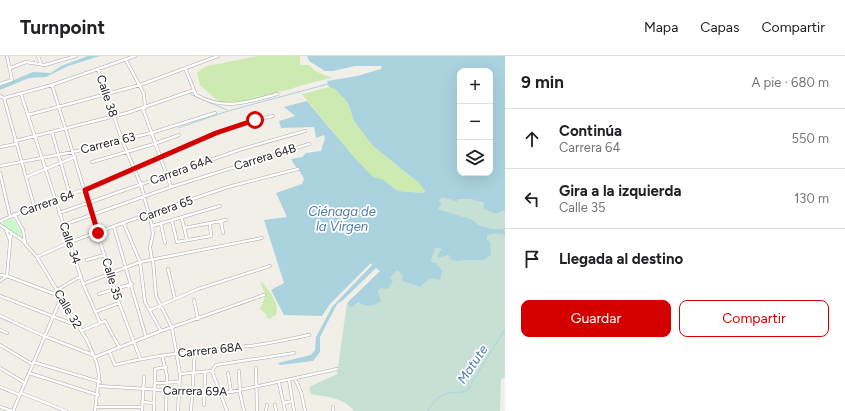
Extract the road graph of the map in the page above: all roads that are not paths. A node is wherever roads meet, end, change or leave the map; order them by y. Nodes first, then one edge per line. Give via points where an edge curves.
1 (7, 56) edge
2 (38, 56) edge
3 (76, 56) edge
4 (135, 56) edge
5 (218, 56) edge
6 (71, 57) edge
7 (126, 60) junction
8 (41, 64) junction
9 (10, 68) junction
10 (185, 68) junction
11 (98, 69) junction
12 (0, 84) edge
13 (52, 85) junction
14 (140, 85) junction
15 (194, 90) junction
16 (21, 94) junction
17 (107, 94) junction
18 (277, 94) dead end
19 (0, 96) edge
20 (4, 98) junction
21 (58, 106) junction
22 (144, 108) junction
23 (215, 113) dead end
24 (28, 115) junction
25 (273, 116) dead end
26 (113, 117) junction
27 (65, 128) junction
28 (305, 131) dead end
29 (52, 132) junction
30 (151, 133) junction
31 (179, 135) dead end
32 (35, 137) junction
33 (122, 140) junction
34 (15, 143) junction
35 (154, 144) junction
36 (309, 144) dead end
37 (0, 147) edge
38 (73, 152) junction
39 (127, 152) junction
40 (58, 155) junction
41 (75, 157) junction
42 (42, 158) junction
43 (159, 159) junction
44 (20, 161) junction
45 (92, 162) dead end
46 (61, 164) junction
47 (0, 166) edge
48 (298, 169) dead end
49 (45, 170) junction
50 (135, 170) junction
51 (0, 173) edge
52 (167, 175) junction
53 (26, 177) junction
54 (141, 185) junction
55 (171, 187) junction
56 (85, 190) junction
57 (70, 195) junction
58 (143, 197) junction
59 (55, 200) junction
60 (89, 204) junction
61 (34, 206) junction
62 (220, 206) dead end
63 (59, 213) junction
64 (14, 214) junction
65 (148, 214) junction
66 (10, 216) junction
67 (93, 216) junction
68 (182, 218) junction
69 (226, 220) dead end
70 (0, 221) edge
71 (172, 221) junction
72 (221, 221) junction
73 (124, 224) junction
74 (161, 224) junction
75 (210, 224) junction
76 (0, 225) edge
77 (63, 225) junction
78 (152, 226) junction
79 (5, 228) junction
80 (114, 228) junction
81 (184, 228) junction
82 (11, 232) junction
83 (98, 233) junction
84 (223, 233) dead end
85 (262, 238) dead end
86 (187, 240) junction
87 (10, 241) junction
88 (70, 242) junction
89 (26, 243) junction
90 (165, 243) dead end
91 (104, 255) junction
92 (37, 257) junction
93 (87, 260) dead end
94 (152, 260) junction
95 (140, 262) junction
96 (270, 266) dead end
97 (127, 268) junction
98 (168, 269) dead end
99 (110, 274) junction
100 (0, 275) edge
101 (7, 276) junction
102 (81, 276) junction
103 (0, 281) edge
104 (84, 284) junction
105 (132, 284) junction
106 (114, 289) junction
107 (57, 290) junction
108 (99, 294) dead end
109 (264, 295) dead end
110 (0, 296) edge
111 (61, 297) junction
112 (175, 299) junction
113 (194, 300) dead end
114 (119, 303) junction
115 (160, 305) junction
116 (150, 310) junction
117 (95, 312) junction
118 (0, 316) edge
119 (52, 316) junction
120 (198, 319) junction
121 (100, 322) junction
122 (78, 326) junction
123 (172, 328) junction
124 (0, 330) edge
125 (81, 331) junction
126 (161, 331) junction
127 (7, 333) dead end
128 (309, 335) dead end
129 (44, 336) junction
130 (146, 337) junction
131 (134, 342) junction
132 (0, 345) edge
133 (119, 347) junction
134 (108, 351) junction
135 (195, 351) junction
136 (175, 353) junction
137 (294, 353) dead end
138 (162, 355) junction
139 (94, 356) junction
140 (140, 358) junction
141 (33, 363) junction
142 (166, 367) junction
143 (0, 368) edge
144 (256, 368) dead end
145 (337, 369) dead end
146 (212, 371) junction
147 (240, 371) dead end
148 (206, 372) junction
149 (29, 373) junction
150 (195, 373) junction
151 (228, 373) dead end
152 (180, 374) junction
153 (144, 377) dead end
154 (295, 379) junction
155 (289, 380) junction
156 (100, 382) junction
157 (179, 382) junction
158 (25, 383) junction
159 (155, 383) junction
160 (166, 383) junction
161 (279, 383) junction
162 (99, 386) junction
163 (0, 387) edge
164 (257, 387) junction
165 (143, 389) junction
166 (155, 389) junction
167 (167, 390) junction
168 (241, 390) junction
169 (179, 391) junction
170 (192, 392) junction
171 (204, 392) junction
172 (231, 392) junction
173 (218, 393) junction
174 (21, 394) junction
175 (98, 395) junction
176 (292, 401) junction
177 (142, 402) junction
178 (154, 403) junction
179 (284, 403) junction
180 (204, 405) dead end
181 (268, 405) dead end
182 (276, 405) dead end
183 (0, 407) edge
184 (96, 407) junction
185 (333, 407) dead end
186 (142, 409) edge
187 (6, 410) edge
188 (13, 411) edge
189 (66, 411) edge
190 (95, 411) edge
191 (154, 411) edge
192 (166, 411) edge
193 (178, 411) edge
194 (191, 411) edge
195 (227, 411) edge
196 (244, 411) edge
197 (257, 411) edge
198 (266, 411) edge
199 (276, 411) edge
200 (285, 411) edge
201 (294, 411) edge
202 (305, 411) edge
203 (333, 411) edge

1 - 9 street
2 - 8 street
3 - 6 street
4 - 7 street
5 - 10 street
6 - 8 street
7 - 11 street
7 - 14 street
8 - 9 street via 26,62
9 - 12 street via 12,80
10 - 14 street
10 - 15 street
11 - 13 street
11 - 17 street, Calle 38
13 - 16 street
13 - 21 street, Calle 35
14 - 17 street
14 - 22 street via 144,94
15 - 18 street via 198,96 229,105
15 - 22 street
16 - 20 street
16 - 24 street, Calle 34
17 - 21 street
17 - 26 street, Calle 38
19 - 20 street
20 - 34 street
21 - 24 street
21 - 27 street, Calle 35
22 - 26 street
22 - 30 street
23 - 30 street, Carrera 63
24 - 32 street, Calle 34
25 - 43 street, Carrera 64 via 216,133
26 - 27 street
26 - 33 street, Calle 38
27 - 29 street
27 - 38 street, Calle 35
28 - 52 street, Carrera 64A
29 - 32 street
29 - 40 street
30 - 33 street, Carrera 63
30 - 35 street
31 - 35 street
32 - 34 street
32 - 42 street, Calle 34
33 - 38 street, Carrera 63
33 - 39 street, Calle 38
34 - 37 street
34 - 44 street
35 - 39 street
35 - 43 street
36 - 55 street, Carrera 64B
38 - 40 street, Carrera 63
38 - 41 street, Calle 35
39 - 45 street
39 - 50 street, Calle 38
40 - 42 street, Carrera 63
40 - 46 street
41 - 46 street
41 - 56 street, Calle 35
42 - 44 street, Carrera 63
42 - 49 street, Calle 34
43 - 50 street, Carrera 64
43 - 52 street
44 - 47 street, Carrera 63
44 - 53 street
46 - 49 street
46 - 57 street
48 - 65 street, Carrera 65
49 - 53 street
49 - 59 street, Calle 34
50 - 54 street, Calle 38
50 - 56 street, Carrera 64
51 - 66 street
52 - 54 street, Carrera 64A
52 - 55 street
53 - 61 street
54 - 58 street, Calle 38
54 - 60 street, Carrera 64A
55 - 58 street, Carrera 64B
56 - 57 street, Carrera 64
56 - 60 street, Calle 35
57 - 59 street, Carrera 64
58 - 65 street, Calle 38
58 - 67 street, Carrera 64B
59 - 61 street, Carrera 64
59 - 63 street, Calle 34
60 - 63 street, Carrera 64A
60 - 67 street, Calle 35
61 - 64 street, Carrera 64
62 - 68 street
63 - 77 street, Calle 34
64 - 66 street, Carrera 64
64 - 89 street, Calle 32 via 23,230
65 - 73 street, Carrera 65
65 - 78 street, Calle 38
66 - 70 street, Carrera 64
67 - 77 street, Carrera 64B
67 - 83 street, Calle 35
68 - 71 street
68 - 81 street
69 - 72 street
71 - 74 street
71 - 86 street via 176,242
72 - 75 street
72 - 84 street
73 - 80 street, Carrera 65
73 - 95 street
74 - 78 street
74 - 90 street
75 - 81 street
75 - 86 street via 211,236
76 - 79 street
77 - 88 street, Calle 34
78 - 94 street, Calle 38
79 - 82 street
79 - 87 street
80 - 83 street, Carrera 65
80 - 97 street
81 - 86 street
82 - 87 street
82 - 89 street
83 - 88 street, Carrera 65
83 - 91 street, Calle 35
85 - 94 street
87 - 101 street
88 - 92 street, Carrera 65
88 - 102 street, Calle 34
89 - 92 street, Calle 32
91 - 93 street
91 - 99 street, Calle 35
92 - 107 street, Calle 32
94 - 95 street
94 - 115 street, Calle 38 via 156,296
95 - 97 street
95 - 116 street via 145,302
96 - 112 street via 232,277
97 - 99 street
97 - 105 street
98 - 112 street
99 - 104 street
99 - 106 street, Calle 35
100 - 101 street
101 - 103 street
101 - 111 street
102 - 104 street, Calle 34
102 - 107 street
104 - 117 street, Calle 34
105 - 106 street
105 - 130 street
106 - 108 street
106 - 114 street, Calle 35
107 - 111 street, Calle 32
109 - 120 street
110 - 119 street
111 - 119 street
111 - 122 street, Calle 32
112 - 115 street
113 - 120 street
114 - 117 street
114 - 131 street, Calle 35
115 - 116 street
115 - 123 street, Calle 38
116 - 126 street
117 - 121 street, Calle 34
118 - 129 street
119 - 122 street
119 - 129 street
120 - 123 street
121 - 125 street
121 - 133 street via 106,321
122 - 125 street, Calle 32
123 - 126 street
123 - 136 street, Calle 38
124 - 127 street
125 - 139 street, Calle 32
126 - 130 street
128 - 135 street, Carrera 68A via 250,346
129 - 139 street
129 - 141 street
130 - 131 street
131 - 133 street
131 - 140 street, Calle 35
132 - 141 street
133 - 134 street
134 - 139 street
134 - 140 street, Carrera 68A via 115,365
135 - 136 street, Carrera 68A
135 - 150 street
136 - 138 street, Carrera 68A
136 - 152 street, Calle 38
137 - 146 street via 218,364
138 - 140 street, Carrera 68A
138 - 142 street
139 - 156 street, Calle 32
141 - 149 street
141 - 156 street
142 - 159 street via 155,369
142 - 160 street
143 - 158 street
144 - 164 street
145 - 154 street, Carrera 69A
146 - 148 street
146 - 173 street
147 - 168 street
148 - 150 street
148 - 171 street
149 - 158 street
149 - 175 street
150 - 152 street
150 - 170 street
151 - 172 street
152 - 157 street, Calle 38
153 - 165 street
154 - 155 street, Carrera 69A
154 - 202 street
155 - 161 street, Carrera 69A
155 - 176 street
156 - 162 street, Calle 32
157 - 160 street
157 - 169 street, Calle 38
158 - 174 street
159 - 160 street
159 - 166 street
160 - 167 street
161 - 164 street, Carrera 69A
161 - 179 street
162 - 165 street, Carrera 69A
162 - 175 street, Calle 32
163 - 174 street
164 - 168 street, Carrera 69A
164 - 197 street
165 - 166 street, Carrera 69A
165 - 177 street
166 - 167 street, Carrera 69A
166 - 178 street
167 - 169 street, Carrera 69A
167 - 192 street
168 - 172 street, Carrera 69A
168 - 196 street
169 - 170 street, Carrera 69A
169 - 193 street, Calle 38
170 - 171 street, Carrera 69A
170 - 194 street
171 - 173 street, Carrera 69A
171 - 180 street
172 - 173 street, Carrera 69A
173 - 195 street
174 - 188 street
174 - 189 street
175 - 184 street, Calle 32
176 - 179 street
176 - 201 street
177 - 178 street
177 - 186 street
178 - 191 street
179 - 200 street
181 - 198 street
182 - 199 street
183 - 187 street
184 - 186 street
184 - 190 street, Calle 32
185 - 203 street
187 - 188 street

